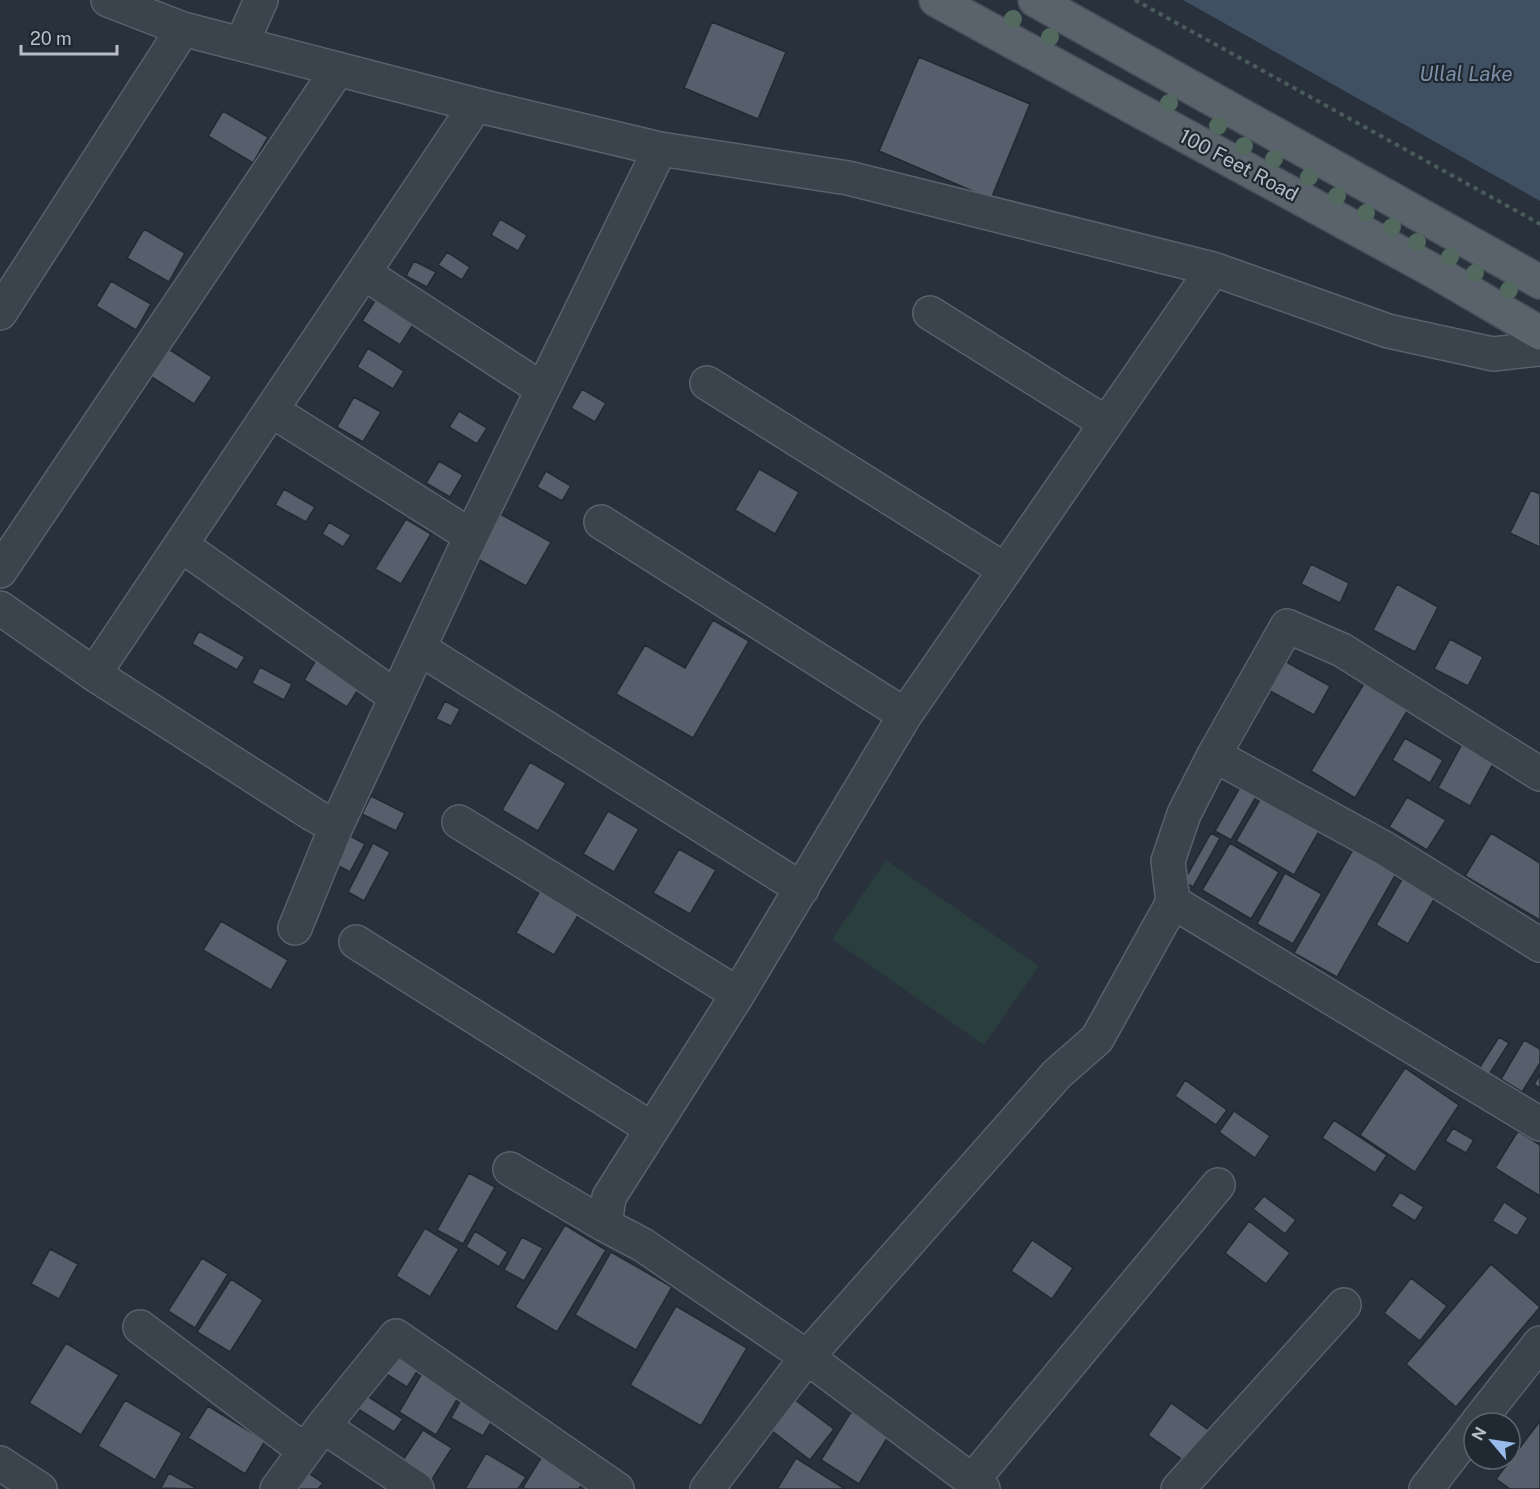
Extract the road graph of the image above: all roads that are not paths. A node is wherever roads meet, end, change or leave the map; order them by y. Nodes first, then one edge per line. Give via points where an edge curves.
1 (108, 0) edge
2 (261, 0) edge
3 (936, 0) edge
4 (1035, 0) edge
5 (183, 29) junction
6 (243, 43) junction
7 (338, 69) junction
8 (476, 105) junction
9 (660, 149) junction
10 (1213, 268) junction
11 (364, 273) junction
12 (1540, 282) edge
13 (0, 313) edge
14 (930, 313) dead end
15 (1540, 333) edge
16 (1540, 349) edge
17 (707, 383) dead end
18 (543, 389) junction
19 (272, 410) junction
20 (1106, 423) junction
21 (601, 522) dead end
22 (471, 536) junction
23 (181, 545) junction
24 (0, 570) edge
25 (1005, 570) junction
26 (0, 608) edge
27 (419, 648) junction
28 (94, 674) junction
29 (396, 697) junction
30 (905, 715) junction
31 (1214, 754) junction
32 (1540, 774) edge
33 (459, 822) dead end
34 (336, 827) junction
35 (802, 889) junction
36 (1173, 902) junction
37 (295, 928) dead end
38 (356, 942) dead end
39 (1540, 945) edge
40 (738, 993) junction
41 (1540, 1124) edge
42 (652, 1129) junction
43 (510, 1169) dead end
44 (1218, 1185) dead end
45 (605, 1225) junction
46 (1344, 1305) dead end
47 (140, 1327) dead end
48 (1540, 1343) edge
49 (807, 1357) junction
50 (1487, 1411) edge
51 (314, 1439) junction
52 (1462, 1442) edge
53 (0, 1463) edge
54 (978, 1485) edge
55 (40, 1489) edge
56 (277, 1489) edge
57 (417, 1489) edge
58 (617, 1489) edge
59 (707, 1489) edge
60 (1178, 1489) edge
61 (1426, 1489) edge

1 - 5 street
2 - 6 street
3 - 15 main road, 100 Feet Road via 1432,270
4 - 12 main road
5 - 6 street
5 - 13 street
6 - 7 street
7 - 8 street
7 - 24 street
8 - 9 street
8 - 11 street
9 - 10 street via 848,178
9 - 18 street
10 - 16 street via 1388,331 1493,354
10 - 20 street
11 - 18 street
11 - 19 street
14 - 20 street
17 - 25 street
18 - 22 street
19 - 22 street
19 - 23 street
20 - 25 street
21 - 30 street
22 - 27 street
23 - 28 street
23 - 29 street
25 - 30 street
26 - 28 street
27 - 29 street
27 - 35 street
28 - 34 street
29 - 34 street
30 - 35 street
31 - 32 street via 1287,626 1342,650
31 - 36 street via 1184,813 1168,861
31 - 39 street via 1384,848
33 - 40 street
34 - 37 street
35 - 40 street
36 - 41 street
36 - 49 street via 1097,1040 1058,1074
38 - 42 street
40 - 42 street
42 - 45 street via 609,1197
43 - 45 street
44 - 54 street
45 - 49 street via 643,1245
46 - 60 street
47 - 51 street
48 - 50 street
49 - 54 street
49 - 59 street
51 - 56 street
51 - 57 street
51 - 58 street via 396,1335
52 - 61 street
53 - 55 street

